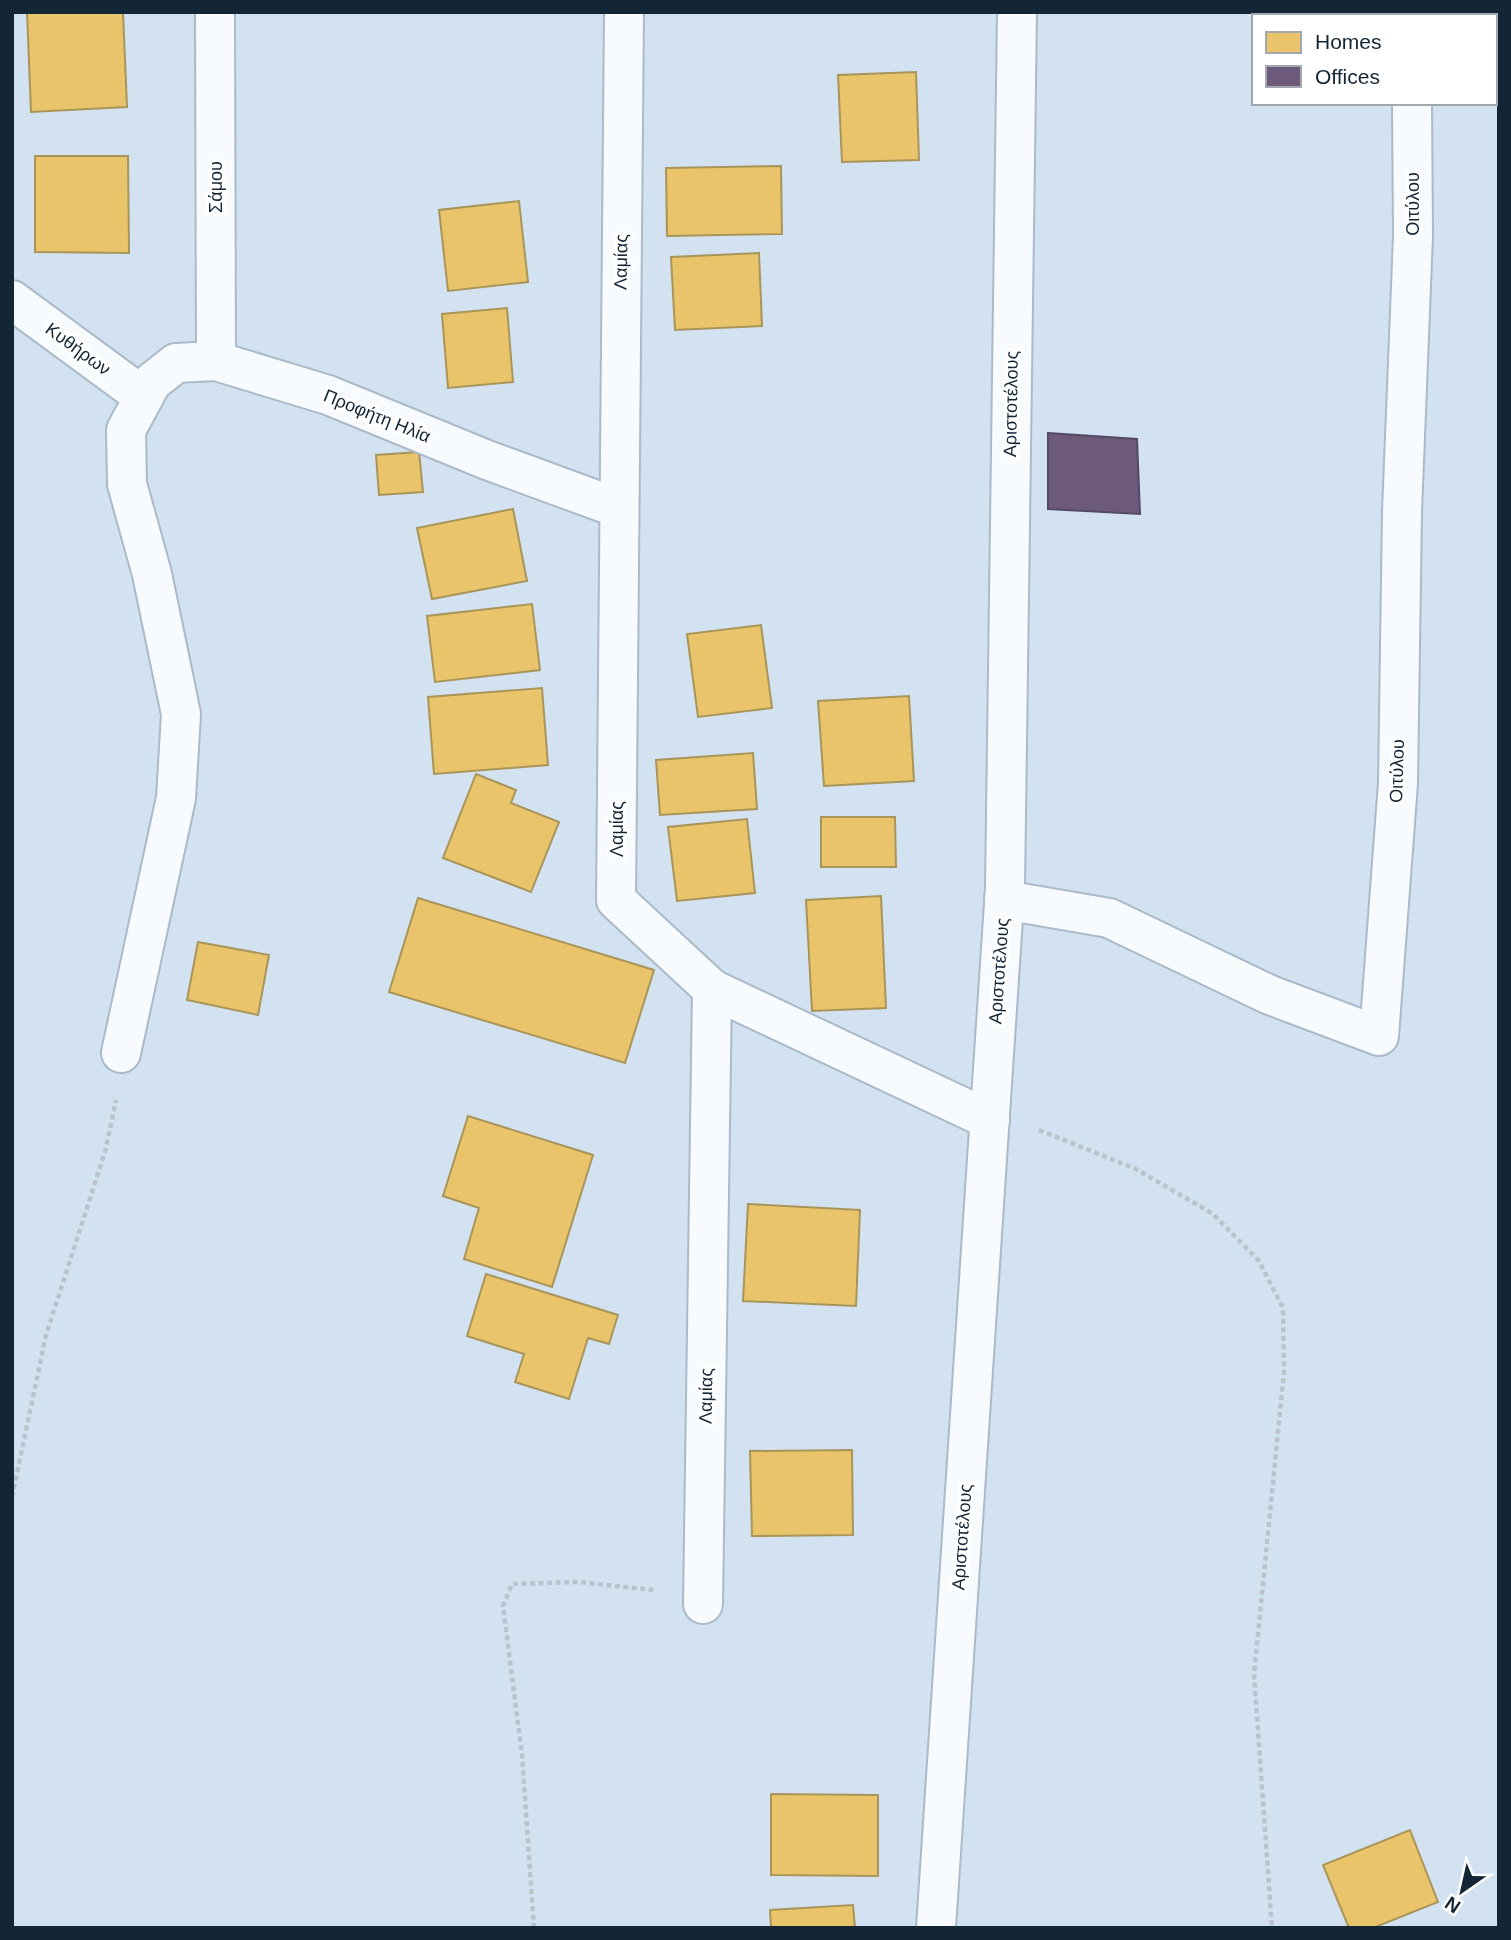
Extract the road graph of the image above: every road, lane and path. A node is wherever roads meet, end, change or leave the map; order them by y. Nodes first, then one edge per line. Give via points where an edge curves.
1 (215, 12) edge
2 (624, 12) edge
3 (1017, 12) edge
4 (1412, 105) edge
5 (12, 300) edge
6 (216, 361) junction
7 (144, 397) junction
8 (618, 508) junction
9 (1004, 900) junction
10 (712, 989) junction
11 (121, 1054) joint
12 (990, 1120) junction
13 (12, 1497) edge
14 (703, 1604) joint
15 (534, 1928) edge
16 (936, 1928) edge
17 (1272, 1928) edge

1 - 6 street, Σάμου
2 - 8 street, Λαμίας
3 - 9 street, Αριστοτέλους
4 - 9 street, Οιτύλου via 1413,236 1398,783 1379,1036 1270,995 1110,918
5 - 7 street, Κυθήρων
6 - 7 street, Προφήτη Ηλία via 176,363 152,382
6 - 8 street, Προφήτη Ηλία via 328,395
7 - 11 street, Προφήτη Ηλία via 126,430 127,484 152,574 181,714 176,797
8 - 10 street, Λαμίας via 616,901
9 - 12 street, Αριστοτέλους
10 - 12 street
10 - 14 street, Λαμίας
11 - 13 path via 105,1152 46,1335
12 - 16 street, Αριστοτέλους
12 - 17 path via 1047,1132 1136,1169 1213,1214 1259,1261 1283,1308 1284,1372 1254,1674
14 - 15 path via 666,1592 578,1581 513,1584 503,1605 522,1755

